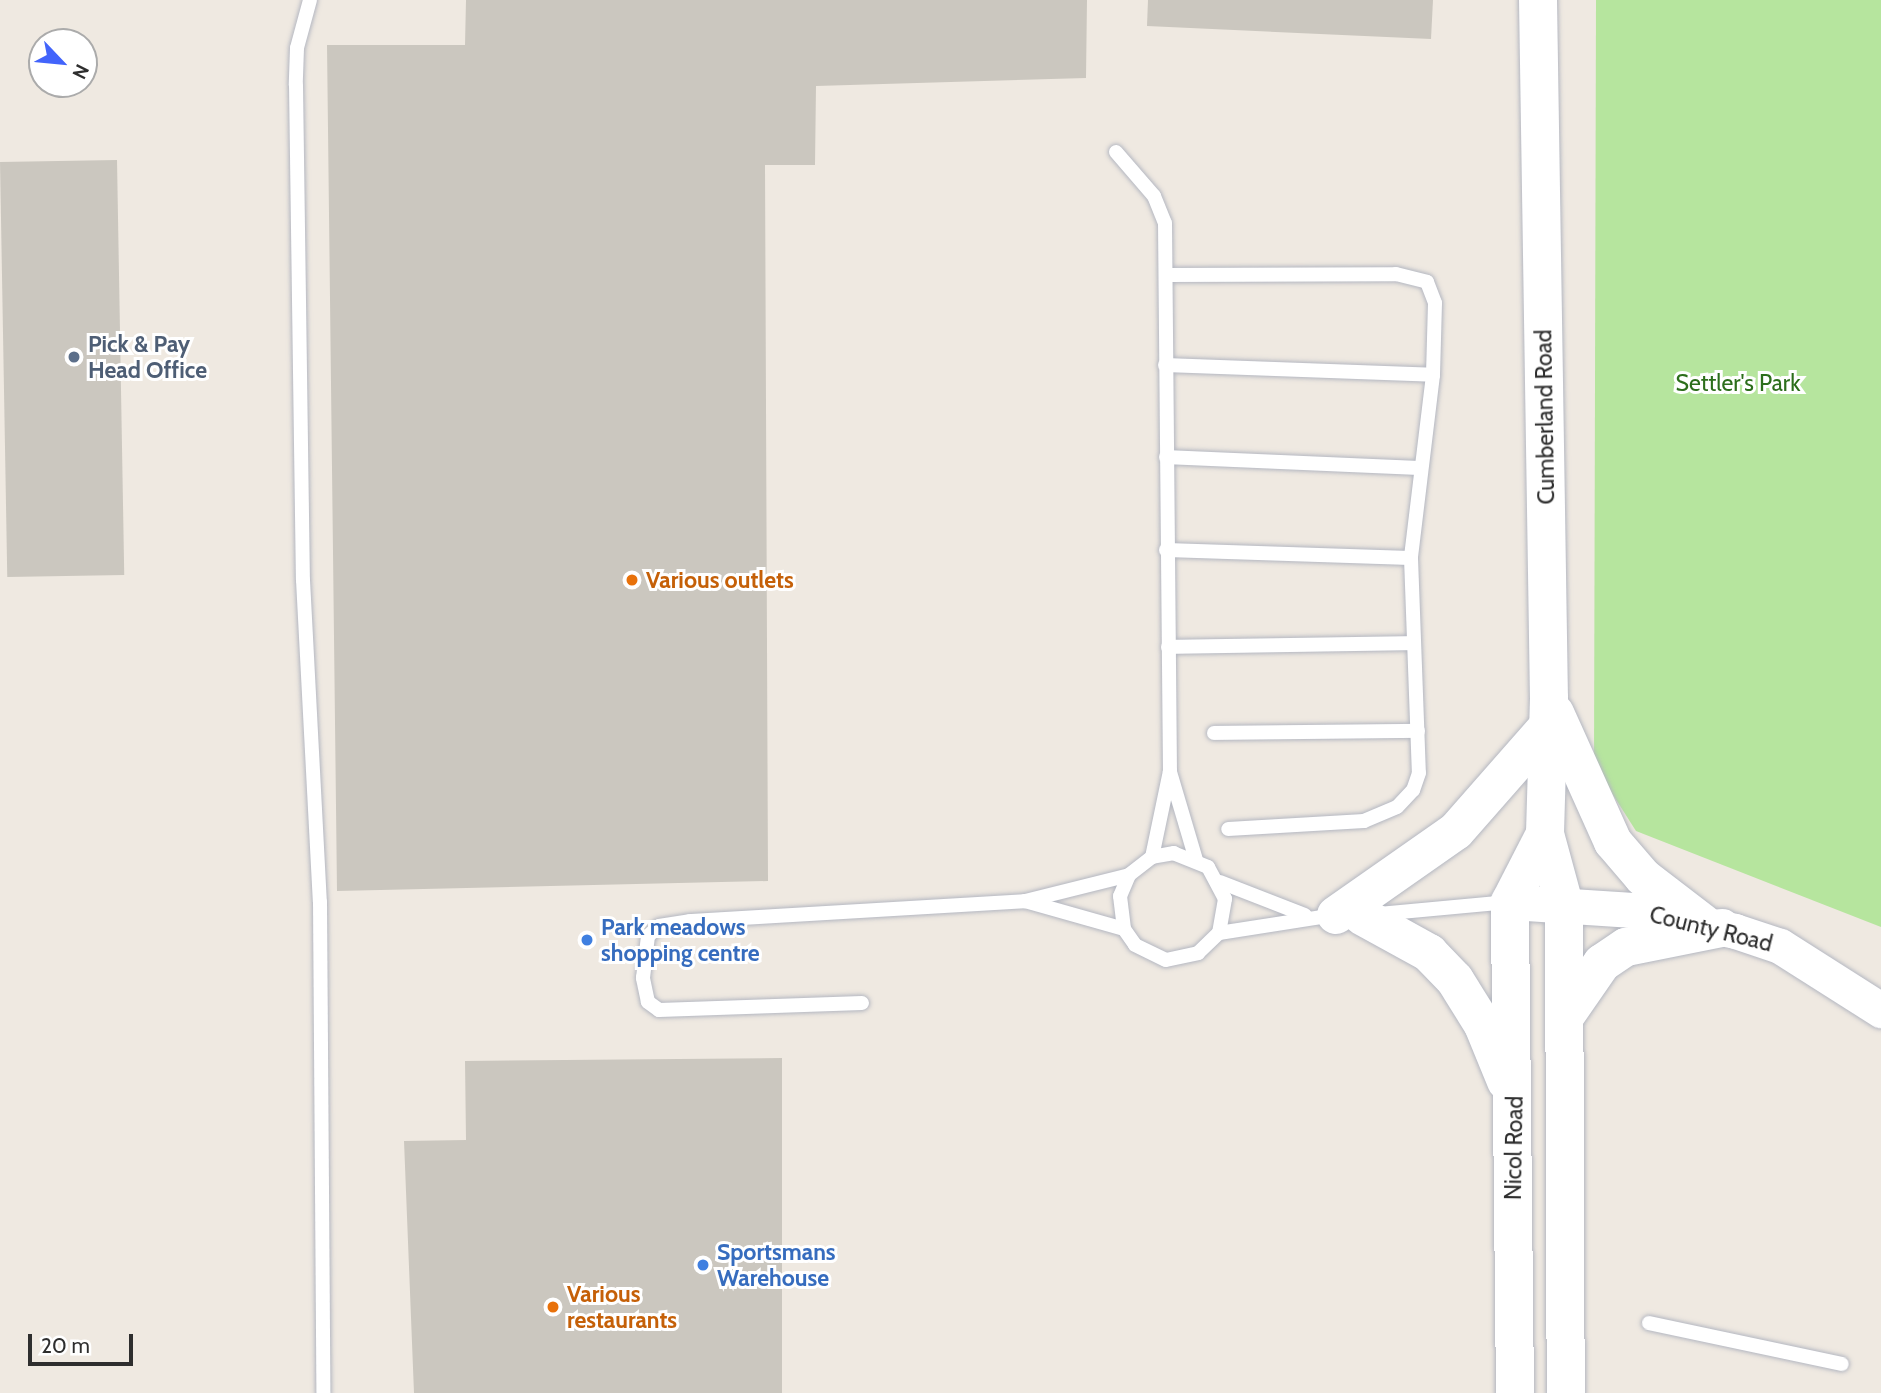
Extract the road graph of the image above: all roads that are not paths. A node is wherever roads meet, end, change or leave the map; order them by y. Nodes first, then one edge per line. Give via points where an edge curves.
1 (310, 0) edge
2 (1538, 0) edge
3 (1116, 152) dead end
4 (1166, 275) junction
5 (1165, 365) junction
6 (1433, 375) junction
7 (1166, 457) junction
8 (1419, 468) junction
9 (1166, 550) junction
10 (1411, 558) junction
11 (1413, 643) junction
12 (1168, 647) junction
13 (1549, 711) junction
14 (1418, 731) junction
15 (1214, 733) dead end
16 (1170, 771) junction
17 (1228, 829) dead end
18 (1545, 834) junction
19 (1153, 857) junction
20 (1196, 860) junction
21 (1129, 875) junction
22 (1220, 882) junction
23 (1025, 901) junction
24 (1510, 902) junction
25 (1564, 904) junction
26 (1335, 916) junction
27 (1712, 926) junction
28 (1124, 929) junction
29 (1219, 933) junction
30 (862, 1003) dead end
31 (1881, 1010) edge
32 (1564, 1018) junction
33 (1515, 1102) junction
34 (1649, 1323) dead end
35 (1842, 1364) dead end
36 (323, 1393) edge
37 (1515, 1393) edge
38 (1566, 1393) edge

1 - 36 lane via 297,48 296,85 303,580 320,902
2 - 13 main road, Cumberland Road
3 - 4 lane via 1154,196 1165,223
4 - 5 lane
4 - 6 lane via 1396,274 1427,282 1435,303
5 - 6 lane
5 - 7 lane
6 - 8 lane
7 - 8 lane
7 - 9 lane
8 - 10 lane
9 - 10 lane
9 - 12 lane
10 - 11 lane
11 - 12 lane
11 - 14 lane
12 - 16 lane
13 - 18 main road, Cumberland Road
13 - 26 main road via 1457,831
13 - 27 main road via 1613,842 1643,877
14 - 15 lane
14 - 17 lane via 1419,773 1397,807 1337,825
16 - 19 lane
16 - 20 lane
18 - 24 main road, Cumberland Road
18 - 25 main road, Cumberland Road
19 - 20 lane via 1174,853
19 - 21 lane
20 - 22 lane
21 - 23 lane
21 - 28 lane via 1121,896
22 - 26 lane
22 - 29 lane via 1225,916
23 - 28 lane
23 - 30 lane via 659,926 648,936 643,978 648,1002 659,1010
24 - 25 street, County Road
24 - 26 lane
24 - 33 main road, Nicol Road
25 - 27 street, County Road
25 - 32 main road, Nicol Road
26 - 29 lane
26 - 33 main road via 1429,953 1455,980 1483,1025
27 - 31 street, County Road via 1780,946
27 - 32 main road via 1626,947 1602,963
28 - 29 lane via 1135,945 1166,960 1198,953
32 - 38 main road, Nicol Road
33 - 37 main road, Nicol Road
34 - 35 lane

